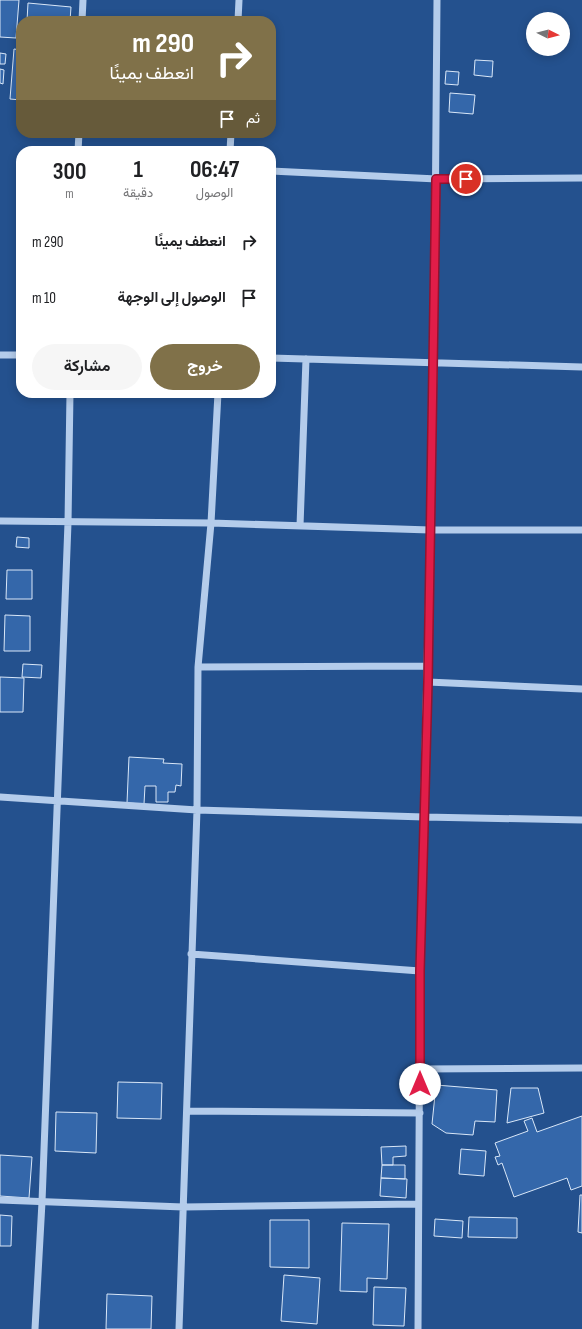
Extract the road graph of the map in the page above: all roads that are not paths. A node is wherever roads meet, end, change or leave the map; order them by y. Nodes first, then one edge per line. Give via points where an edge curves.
1 (83, 0) edge
2 (239, 0) edge
3 (437, 0) edge
4 (82, 16) edge
5 (238, 16) edge
6 (276, 171) edge
7 (582, 178) edge
8 (436, 179) junction
9 (0, 355) edge
10 (16, 355) edge
11 (276, 358) edge
12 (306, 359) junction
13 (434, 364) junction
14 (582, 366) edge
15 (70, 398) edge
16 (218, 398) edge
17 (0, 521) edge
18 (68, 523) junction
19 (211, 523) junction
20 (300, 526) junction
21 (430, 530) junction
22 (582, 530) edge
23 (428, 666) junction
24 (198, 667) junction
25 (428, 682) junction
26 (582, 689) edge
27 (0, 797) edge
28 (56, 800) junction
29 (197, 810) junction
30 (424, 817) junction
31 (582, 820) edge
32 (192, 954) junction
33 (420, 971) junction
34 (582, 1068) edge
35 (420, 1069) junction
36 (187, 1111) junction
37 (420, 1113) junction
38 (0, 1200) edge
39 (42, 1202) junction
40 (418, 1204) junction
41 (183, 1206) junction
42 (35, 1329) edge
43 (179, 1329) edge
44 (418, 1329) edge

1 - 4 street
2 - 5 street
3 - 8 street
6 - 8 street
7 - 8 street
8 - 13 street
9 - 10 street
11 - 12 street
12 - 13 street
12 - 20 street
13 - 14 street
13 - 21 street
15 - 18 street
16 - 19 street
17 - 18 street
18 - 19 street
18 - 28 street
19 - 20 street
19 - 24 street
20 - 21 street
21 - 22 street
21 - 23 street
23 - 24 street
23 - 25 street
24 - 29 street
25 - 26 street
25 - 30 street
27 - 28 street
28 - 29 street
28 - 39 street
29 - 30 street
29 - 32 street
30 - 31 street
30 - 33 street
32 - 33 street
32 - 36 street
33 - 35 street
34 - 35 street
35 - 37 street
36 - 37 street
36 - 41 street
37 - 40 street
38 - 39 street
39 - 41 street
39 - 42 street
40 - 41 street
40 - 44 street
41 - 43 street

